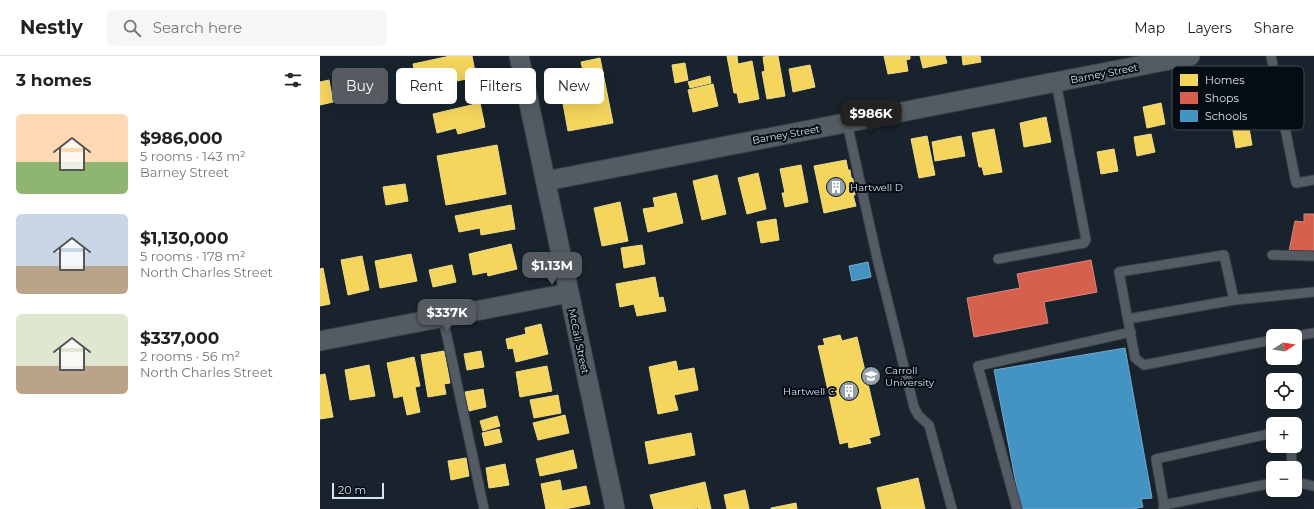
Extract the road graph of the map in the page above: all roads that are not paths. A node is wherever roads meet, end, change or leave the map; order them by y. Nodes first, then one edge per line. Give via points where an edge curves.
1 (519, 56) edge
2 (1190, 56) edge
3 (1271, 56) edge
4 (1273, 66) edge
5 (1056, 82) junction
6 (847, 123) junction
7 (1286, 130) edge
8 (1314, 180) edge
9 (546, 181) junction
10 (1272, 255) dead end
11 (1314, 256) edge
12 (998, 259) dead end
13 (1314, 292) edge
14 (569, 293) junction
15 (1234, 300) junction
16 (443, 318) junction
17 (1128, 319) junction
18 (1131, 332) junction
19 (1314, 333) edge
20 (1302, 335) edge
21 (320, 341) edge
22 (1266, 341) edge
23 (1266, 435) edge
24 (1302, 483) edge
25 (1266, 485) edge
26 (1314, 486) edge
27 (1164, 508) edge
28 (484, 509) edge
29 (615, 509) edge
30 (952, 509) edge
31 (1017, 509) edge

1 - 9 street, McCall Street
2 - 5 street, Barney Street
3 - 4 lane
5 - 6 street, Barney Street
5 - 12 lane via 1086,240 1084,243
6 - 9 street, Barney Street
6 - 30 lane via 914,407 918,415 929,425
7 - 8 lane via 1296,183
9 - 14 street, McCall Street
10 - 11 lane
13 - 15 lane
14 - 16 street
14 - 29 street, McCall Street
15 - 17 lane
15 - 17 lane via 1224,255 1119,272
16 - 21 street
16 - 28 lane
17 - 18 lane
18 - 22 lane via 1135,358 1144,364
18 - 31 lane via 978,366
19 - 20 lane
23 - 27 lane via 1156,460
24 - 26 lane
25 - 27 lane

